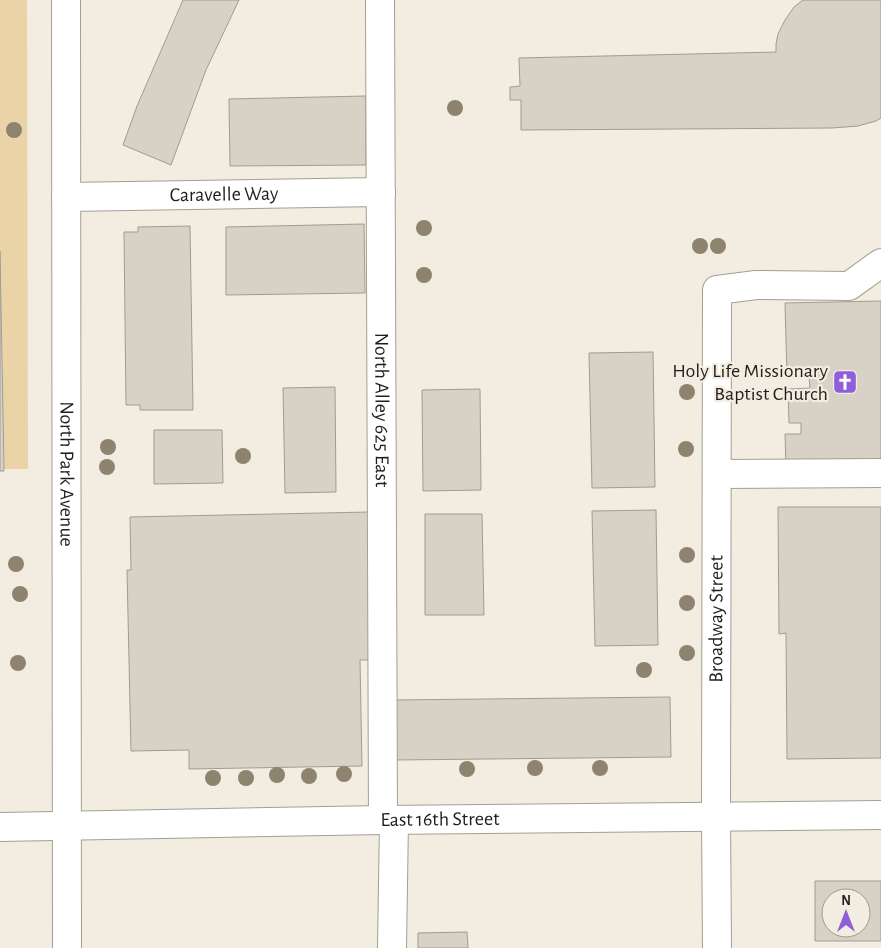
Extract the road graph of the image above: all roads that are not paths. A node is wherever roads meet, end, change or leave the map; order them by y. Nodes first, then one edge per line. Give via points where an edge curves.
1 (66, 0) edge
2 (380, 0) edge
3 (381, 192) junction
4 (66, 197) junction
5 (881, 263) edge
6 (881, 472) edge
7 (717, 474) junction
8 (881, 815) edge
9 (716, 817) junction
10 (388, 820) junction
11 (66, 826) junction
12 (0, 827) edge
13 (67, 948) edge
14 (392, 948) edge
15 (717, 948) edge

1 - 4 street, North Park Avenue
2 - 3 street, North Alley 625 East
3 - 4 street, Caravelle Way
3 - 10 street, North Alley 625 East
4 - 11 street, North Park Avenue
5 - 7 street, Broadway Street via 848,286 756,285 718,290
6 - 7 street
7 - 9 street, Broadway Street
8 - 9 street, East 16th Street
9 - 10 street, East 16th Street
9 - 15 street, Broadway Street
10 - 11 street, East 16th Street
10 - 14 street, North Alley 625 East
11 - 12 street, East 16th Street
11 - 13 street, North Park Avenue

